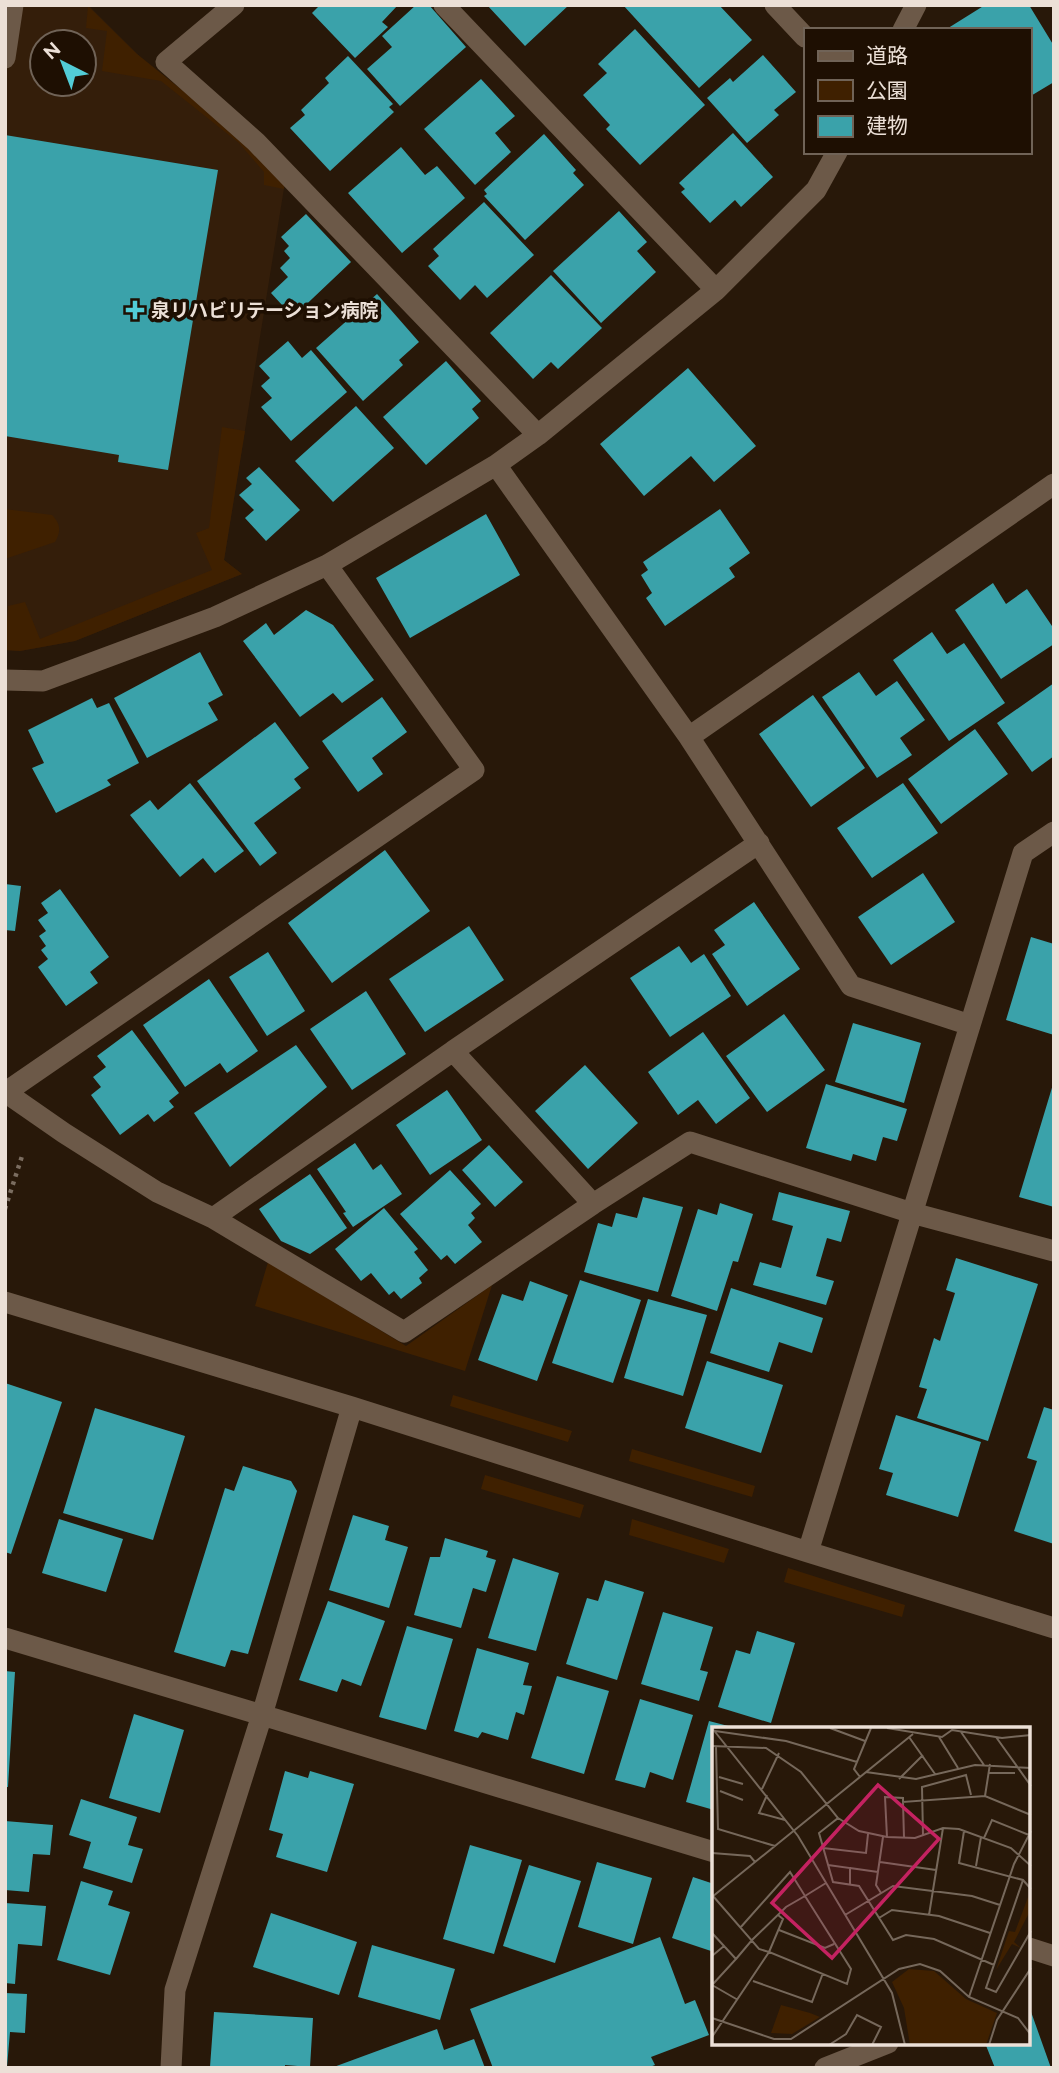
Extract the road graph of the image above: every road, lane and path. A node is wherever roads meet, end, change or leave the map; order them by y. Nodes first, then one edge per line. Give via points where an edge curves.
1 (13, 5) edge
2 (234, 5) edge
3 (444, 5) edge
4 (775, 5) edge
5 (916, 5) edge
6 (904, 28) edge
7 (804, 36) edge
8 (5, 58) edge
9 (835, 154) edge
10 (716, 290) junction
11 (538, 436) junction
12 (496, 466) junction
13 (1054, 484) edge
14 (327, 565) junction
15 (5, 680) edge
16 (689, 737) junction
17 (1054, 832) edge
18 (758, 843) junction
19 (970, 1025) junction
20 (453, 1051) junction
21 (6, 1092) edge
22 (36, 1113) junction
23 (593, 1204) junction
24 (5, 1209) edge
25 (912, 1213) junction
26 (213, 1218) junction
27 (1054, 1251) edge
28 (5, 1302) edge
29 (352, 1407) junction
30 (808, 1552) junction
31 (1054, 1628) edge
32 (5, 1637) edge
33 (262, 1715) junction
34 (712, 1851) edge
35 (1031, 1949) edge
36 (1054, 1956) edge
37 (883, 2045) edge
38 (171, 2068) edge
39 (825, 2068) edge

1 - 8 street
2 - 11 street via 166,62 256,142
3 - 10 street
4 - 7 street
5 - 6 street
9 - 10 street via 816,190
10 - 11 street
11 - 12 street
12 - 14 street
12 - 16 street
13 - 16 street
14 - 15 street via 215,617 43,681
14 - 21 street via 474,770
16 - 18 street
17 - 19 street via 1023,853
18 - 19 street via 851,986
18 - 20 street
19 - 25 street
20 - 23 street
20 - 26 street
21 - 22 street
22 - 24 path
22 - 26 street via 157,1192
23 - 25 street via 690,1142
23 - 26 street via 404,1332
25 - 27 street
25 - 30 street
28 - 29 street
29 - 30 street
29 - 33 street
30 - 31 street
32 - 33 street
33 - 34 street
33 - 38 street via 175,1990
35 - 36 street
37 - 39 street

